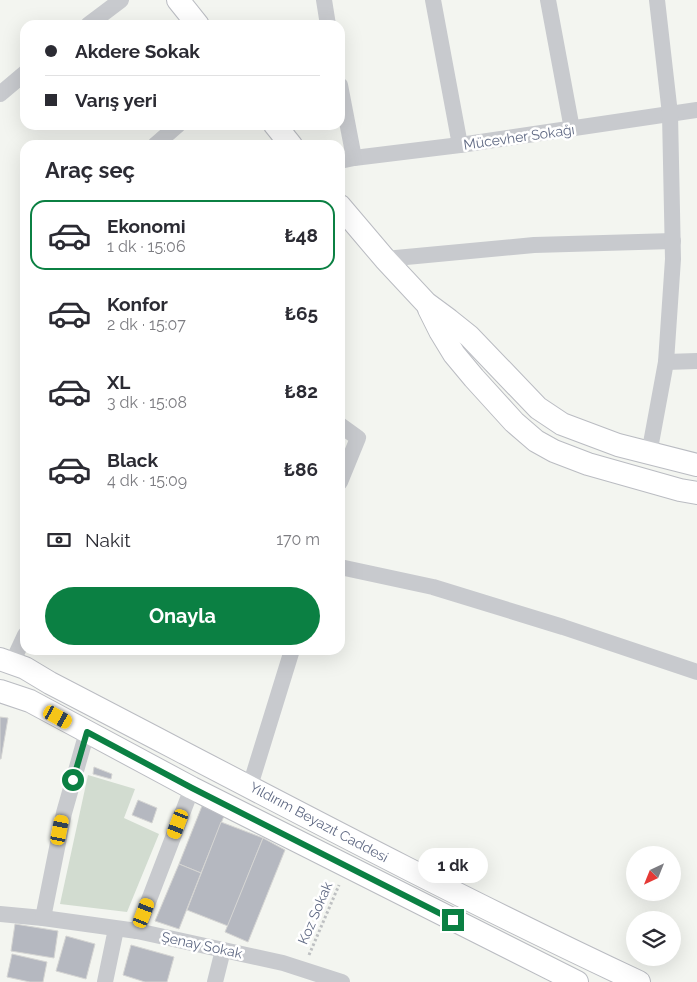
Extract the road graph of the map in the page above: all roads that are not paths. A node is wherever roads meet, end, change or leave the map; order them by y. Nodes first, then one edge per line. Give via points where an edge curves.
1 (121, 0) edge
2 (178, 0) edge
3 (324, 0) edge
4 (433, 0) edge
5 (548, 0) edge
6 (657, 0) edge
7 (95, 20) edge
8 (194, 20) edge
9 (327, 20) edge
10 (20, 77) edge
11 (0, 94) edge
12 (697, 110) edge
13 (670, 114) junction
14 (572, 129) junction
15 (172, 130) edge
16 (279, 130) edge
17 (344, 130) edge
18 (161, 140) edge
19 (287, 140) edge
20 (460, 145) junction
21 (347, 160) edge
22 (345, 212) edge
23 (673, 241) junction
24 (385, 259) junction
25 (426, 303) junction
26 (697, 361) edge
27 (666, 362) junction
28 (345, 429) edge
29 (649, 454) junction
30 (697, 465) edge
31 (345, 470) edge
32 (697, 493) edge
33 (345, 569) edge
34 (20, 642) edge
35 (290, 655) edge
36 (6, 661) edge
37 (697, 672) edge
38 (0, 691) edge
39 (87, 732) junction
40 (250, 786) junction
41 (192, 788) junction
42 (0, 914) edge
43 (43, 918) junction
44 (116, 929) junction
45 (137, 931) junction
46 (223, 950) junction
47 (105, 982) edge
48 (215, 982) edge
49 (342, 982) edge
50 (577, 982) edge
51 (639, 982) edge

1 - 7 street
2 - 8 main road
3 - 9 street
4 - 20 street
5 - 14 street
6 - 13 street
10 - 11 street
12 - 13 street, Mücevher Sokağı
13 - 14 street, Mücevher Sokağı
13 - 23 street
14 - 20 street, Mücevher Sokağı
15 - 18 street
16 - 19 main road
17 - 21 street
20 - 21 street, Mücevher Sokağı
22 - 24 main road
23 - 24 street via 534,245
23 - 27 street
24 - 25 main road
25 - 29 main road via 469,336 538,408 562,424
25 - 32 main road via 454,354 514,422 536,441 588,464
26 - 27 street
27 - 29 street
28 - 31 street via 358,438
29 - 30 main road
33 - 37 street via 434,587
34 - 36 street
35 - 40 street
36 - 40 main road, Yıldırım Beyazıt Caddesi
38 - 39 main road via 30,701
39 - 41 main road
39 - 43 street via 64,813
40 - 51 main road, Yıldırım Beyazıt Caddesi via 402,866
41 - 45 street
41 - 50 main road
42 - 43 street, Şenay Sokak
43 - 44 street, Şenay Sokak
44 - 45 street, Şenay Sokak
44 - 47 street
45 - 46 street, Şenay Sokak
46 - 48 street
46 - 49 street, Şenay Sokak

